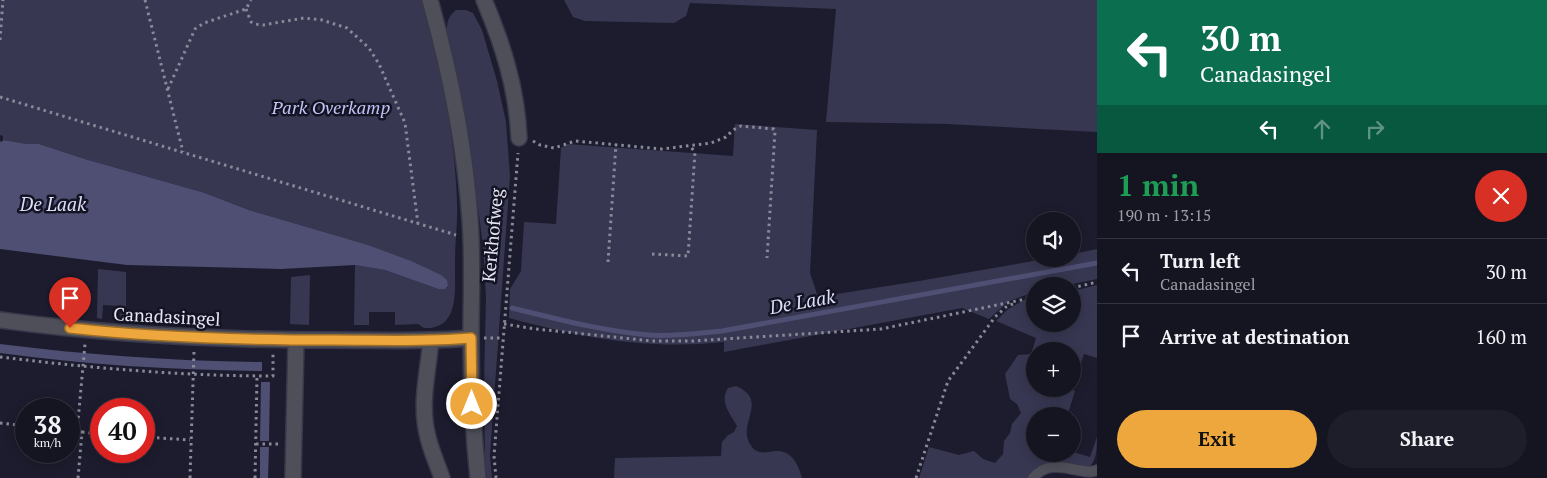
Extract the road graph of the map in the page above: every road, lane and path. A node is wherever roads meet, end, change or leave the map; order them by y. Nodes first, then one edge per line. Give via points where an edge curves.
1 (3, 0) edge
2 (145, 0) edge
3 (251, 0) edge
4 (430, 0) edge
5 (484, 0) edge
6 (246, 9) junction
7 (0, 40) edge
8 (168, 90) junction
9 (0, 97) edge
10 (519, 136) junction
11 (616, 144) junction
12 (690, 146) junction
13 (184, 153) junction
14 (418, 224) junction
15 (471, 240) junction
16 (652, 254) dead end
17 (767, 258) dead end
18 (608, 262) dead end
19 (1097, 282) edge
20 (1081, 286) edge
21 (1026, 299) joint
22 (0, 320) edge
23 (504, 324) junction
24 (471, 338) junction
25 (273, 340) junction
26 (296, 340) junction
27 (431, 340) junction
28 (84, 354) dead end
29 (0, 357) edge
30 (193, 361) dead end
31 (83, 365) junction
32 (192, 372) junction
33 (257, 376) junction
34 (80, 398) edge
35 (0, 423) edge
36 (15, 425) edge
37 (82, 432) joint
38 (90, 433) edge
39 (155, 438) edge
40 (190, 440) junction
41 (256, 444) junction
42 (294, 445) junction
43 (1097, 470) edge
44 (78, 478) edge
45 (190, 478) edge
46 (256, 478) edge
47 (294, 478) edge
48 (442, 478) edge
49 (478, 478) edge
50 (496, 478) edge
51 (916, 478) edge
52 (1033, 478) edge

1 - 7 path
2 - 8 path
3 - 6 path
4 - 15 street, Kerkhofweg via 447,60 461,134
5 - 10 street via 510,72
6 - 8 path via 195,29
6 - 14 path via 255,24 304,18 322,20 347,28 369,48 405,123
8 - 13 path
9 - 13 path
10 - 11 path via 554,148 575,141
10 - 23 path, Kerkhofweg
11 - 12 path via 662,149
11 - 18 path
12 - 16 path via 696,152 688,256
12 - 17 path via 711,143 741,126 776,131
13 - 14 path
14 - 15 path
15 - 24 street, Kerkhofweg
19 - 20 path
21 - 23 path via 881,329 693,341 652,341
21 - 51 path via 1001,311 954,371 944,391
22 - 25 street, Canadasingel via 144,335
23 - 50 path, Kerkhofweg via 494,456
24 - 27 street, Canadasingel
24 - 49 street, Kerkhofweg
25 - 26 street, Canadasingel
25 - 33 path via 273,376
26 - 27 street, Canadasingel
26 - 42 street
27 - 48 street via 425,418
28 - 31 path
29 - 31 path
30 - 32 path
31 - 32 path
31 - 34 path
32 - 33 path
32 - 40 path
33 - 41 path
35 - 36 path
37 - 38 path
37 - 44 path
39 - 40 path
40 - 45 path
41 - 42 path
41 - 46 path
42 - 47 street
43 - 52 lane via 1086,477 1046,469

